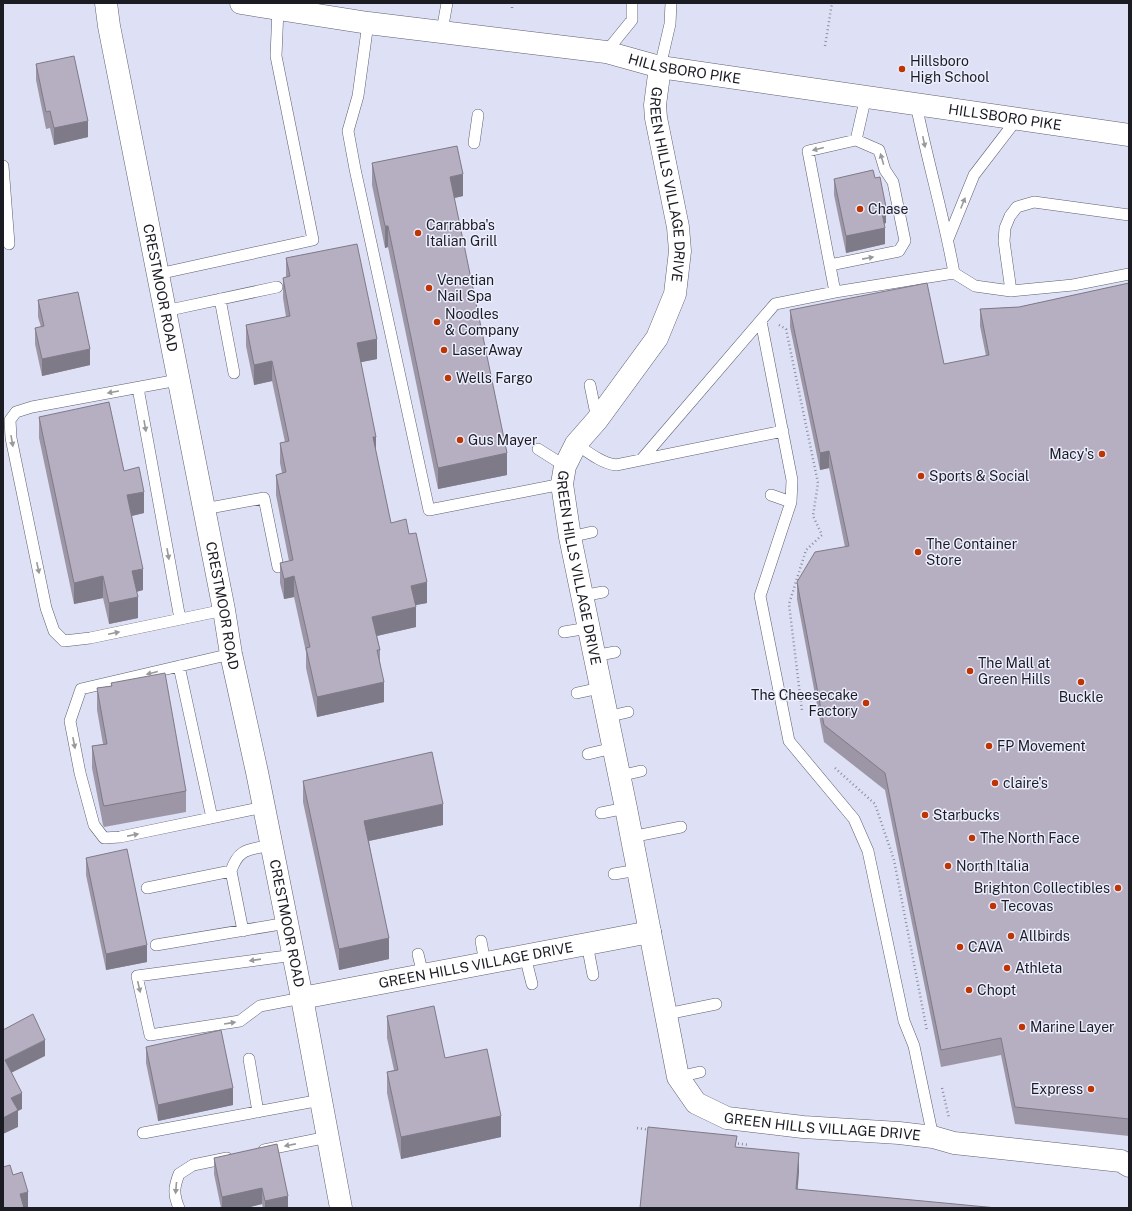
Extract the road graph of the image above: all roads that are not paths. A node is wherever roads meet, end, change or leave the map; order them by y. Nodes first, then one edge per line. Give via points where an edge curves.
1 (106, 3) edge
2 (241, 3) edge
3 (447, 3) edge
4 (632, 3) edge
5 (671, 3) edge
6 (305, 8) edge
7 (278, 9) junction
8 (368, 22) junction
9 (442, 31) junction
10 (606, 52) junction
11 (660, 67) junction
12 (866, 96) junction
13 (916, 104) junction
14 (478, 115) dead end
15 (1017, 119) junction
16 (1129, 135) edge
17 (856, 140) junction
18 (474, 143) dead end
19 (3, 166) edge
20 (1129, 216) edge
21 (948, 239) junction
22 (9, 244) dead end
23 (830, 265) junction
24 (954, 273) junction
25 (158, 274) junction
26 (1129, 274) edge
27 (277, 287) dead end
28 (1011, 291) junction
29 (835, 292) junction
30 (220, 299) junction
31 (165, 311) junction
32 (761, 320) junction
33 (234, 373) dead end
34 (178, 380) junction
35 (590, 385) dead end
36 (138, 388) junction
37 (597, 420) junction
38 (783, 431) junction
39 (576, 444) junction
40 (538, 449) dead end
41 (641, 460) junction
42 (563, 475) junction
43 (771, 495) dead end
44 (791, 502) junction
45 (204, 510) junction
46 (592, 532) dead end
47 (570, 536) junction
48 (278, 567) dead end
49 (603, 592) dead end
50 (582, 596) junction
51 (224, 610) junction
52 (180, 619) junction
53 (588, 628) junction
54 (564, 632) dead end
55 (615, 652) dead end
56 (231, 654) junction
57 (594, 656) junction
58 (179, 666) junction
59 (600, 688) junction
60 (577, 693) dead end
61 (628, 712) dead end
62 (606, 717) junction
63 (613, 748) junction
64 (588, 754) dead end
65 (641, 772) dead end
66 (619, 776) junction
67 (264, 807) junction
68 (626, 808) junction
69 (601, 812) dead end
70 (212, 818) junction
71 (680, 827) dead end
72 (631, 838) junction
73 (272, 845) junction
74 (638, 870) junction
75 (231, 871) junction
76 (614, 874) dead end
77 (146, 888) dead end
78 (287, 923) junction
79 (243, 931) junction
80 (650, 932) junction
81 (480, 941) dead end
82 (587, 944) junction
83 (156, 945) dead end
84 (418, 954) dead end
85 (294, 955) junction
86 (525, 956) junction
87 (485, 963) junction
88 (423, 975) junction
89 (593, 975) dead end
90 (532, 984) dead end
91 (302, 998) junction
92 (716, 1004) dead end
93 (667, 1014) junction
94 (249, 1059) dead end
95 (700, 1072) dead end
96 (678, 1077) junction
97 (321, 1100) junction
98 (258, 1112) junction
99 (143, 1133) dead end
100 (328, 1137) junction
101 (932, 1137) junction
102 (254, 1152) edge
103 (239, 1155) edge
104 (1129, 1166) edge
105 (179, 1208) edge
106 (341, 1208) edge

1 - 25 street, CRESTMOOR ROAD
2 - 7 street, HILLSBORO PIKE
3 - 9 lane
4 - 10 lane via 632,20
5 - 11 lane via 670,24
6 - 7 street, HILLSBORO PIKE
6 - 8 street, HILLSBORO PIKE
7 - 25 lane via 276,56 313,240
8 - 9 street, HILLSBORO PIKE
8 - 42 lane via 358,96 348,131 429,510
9 - 10 street, HILLSBORO PIKE
10 - 11 street, HILLSBORO PIKE
11 - 12 street, HILLSBORO PIKE
11 - 37 street, GREEN HILLS VILLAGE DRIVE via 655,105 656,118 678,227 680,251 675,294 657,338
12 - 13 street, HILLSBORO PIKE
12 - 17 lane
13 - 15 street, HILLSBORO PIKE
13 -> 21 lane
14 - 18 lane
15 - 16 street, HILLSBORO PIKE
21 -> 15 lane via 974,175
17 -> 23 lane via 808,151
23 -> 17 lane via 899,251 905,241 893,182 885,170 879,150
19 - 22 lane
20 - 28 lane via 1034,202 1017,207 1005,228 1004,241
21 - 24 lane
23 - 29 lane
24 - 28 lane via 975,286
24 - 29 lane
25 - 31 street, CRESTMOOR ROAD
26 - 28 lane via 1073,285
27 - 30 lane
29 - 32 lane via 775,304
30 - 31 lane
30 - 33 lane
31 - 34 street, CRESTMOOR ROAD
32 - 38 lane
32 - 41 lane
34 - 36 lane
34 - 45 street, CRESTMOOR ROAD
35 - 37 lane
36 -> 52 lane
36 -> 52 lane via 16,412 10,420 11,438 46,608 54,631 64,641
37 - 39 street, GREEN HILLS VILLAGE DRIVE
38 - 41 lane
38 - 44 lane via 792,480
39 - 41 lane via 608,464 625,464
39 - 42 street, GREEN HILLS VILLAGE DRIVE
40 - 42 lane
42 - 47 street, GREEN HILLS VILLAGE DRIVE
43 - 44 lane
44 - 101 lane via 760,596 789,741 854,819 868,851 904,1021 914,1046
45 - 48 lane via 264,498
45 - 51 street, CRESTMOOR ROAD
46 - 47 lane
47 - 50 street, GREEN HILLS VILLAGE DRIVE
49 - 50 lane
50 - 53 street, GREEN HILLS VILLAGE DRIVE
51 - 52 lane
51 - 56 street, CRESTMOOR ROAD
53 - 54 lane
53 - 57 street, GREEN HILLS VILLAGE DRIVE
55 - 57 lane
56 - 58 lane
56 - 67 street, CRESTMOOR ROAD
57 - 59 street, GREEN HILLS VILLAGE DRIVE
58 - 70 lane
58 -> 70 lane via 81,689 70,721 80,773 94,825 104,838
59 - 60 lane
59 - 62 street, GREEN HILLS VILLAGE DRIVE
61 - 62 lane
62 - 63 street, GREEN HILLS VILLAGE DRIVE
63 - 64 lane
63 - 66 street, GREEN HILLS VILLAGE DRIVE
65 - 66 lane
66 - 68 street, GREEN HILLS VILLAGE DRIVE
67 - 70 lane
67 - 73 street, CRESTMOOR ROAD
68 - 69 lane
68 - 72 street, GREEN HILLS VILLAGE DRIVE
71 - 72 lane
72 - 74 street, GREEN HILLS VILLAGE DRIVE
73 - 75 lane via 243,851 235,860
73 - 78 street, CRESTMOOR ROAD
74 - 76 lane
74 - 80 street, GREEN HILLS VILLAGE DRIVE
75 - 77 lane
75 - 79 lane
78 - 79 lane
78 - 85 street, CRESTMOOR ROAD
79 - 83 lane
80 - 82 street, GREEN HILLS VILLAGE DRIVE
80 - 93 street, GREEN HILLS VILLAGE DRIVE
81 - 87 lane
82 - 86 street, GREEN HILLS VILLAGE DRIVE
82 - 89 lane
84 - 88 lane
85 - 91 street, CRESTMOOR ROAD
85 -> 91 lane via 137,976 150,1035 240,1021 260,1006
86 - 87 street, GREEN HILLS VILLAGE DRIVE
86 - 90 lane
87 - 88 street, GREEN HILLS VILLAGE DRIVE
88 - 91 street, GREEN HILLS VILLAGE DRIVE
91 - 97 street, CRESTMOOR ROAD
92 - 93 lane
93 - 96 street, GREEN HILLS VILLAGE DRIVE
94 - 98 lane
95 - 96 lane
96 - 101 street, GREEN HILLS VILLAGE DRIVE via 696,1103 727,1118 802,1127
97 - 98 lane
97 - 100 street, CRESTMOOR ROAD
98 - 99 lane
100 -> 102 lane
100 - 106 street, CRESTMOOR ROAD
101 - 104 street, GREEN HILLS VILLAGE DRIVE via 954,1143 1121,1161
103 -> 105 lane via 193,1165 179,1174 174,1188

